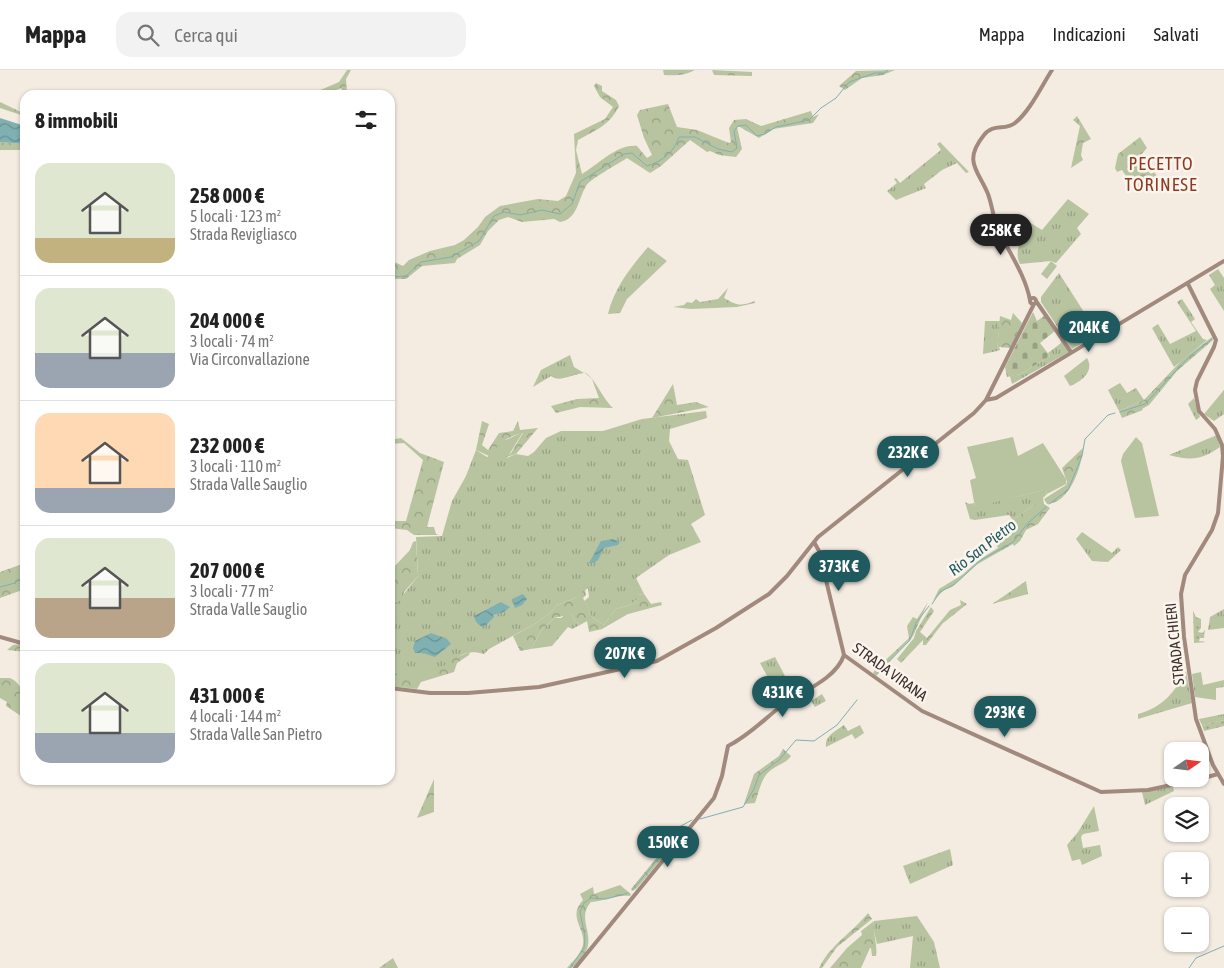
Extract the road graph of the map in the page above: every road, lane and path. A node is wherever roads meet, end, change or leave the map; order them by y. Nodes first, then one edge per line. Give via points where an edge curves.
1 (1052, 70) edge
2 (1224, 261) edge
3 (1188, 284) junction
4 (1034, 302) junction
5 (1071, 352) junction
6 (986, 400) junction
7 (814, 542) junction
8 (0, 637) edge
9 (20, 643) edge
10 (844, 655) junction
11 (395, 689) edge
12 (1218, 774) junction
13 (1209, 776) edge
14 (1224, 784) edge
15 (1164, 787) edge
16 (575, 968) edge

1 - 4 street via 1013,125 989,129 977,146 974,168
2 - 3 street
3 - 5 street
3 - 12 street, STRADA CHIERI via 1216,340 1197,381 1196,401 1201,415 1218,433 1223,456 1216,521 1182,583 1181,609 1196,719
4 - 5 street
4 - 6 street
5 - 6 street via 996,398
6 - 7 street
7 - 10 street, STRADA VIRANA via 819,551
7 - 11 street via 769,594 657,661 534,687 468,693
8 - 9 street
10 - 15 street, STRADA VIRANA via 922,711 1102,792
10 - 16 street via 838,666 821,682 783,705 751,733 728,746 714,798
12 - 13 street, STRADA VIRANA
12 - 14 street, STRADA CHIERI

